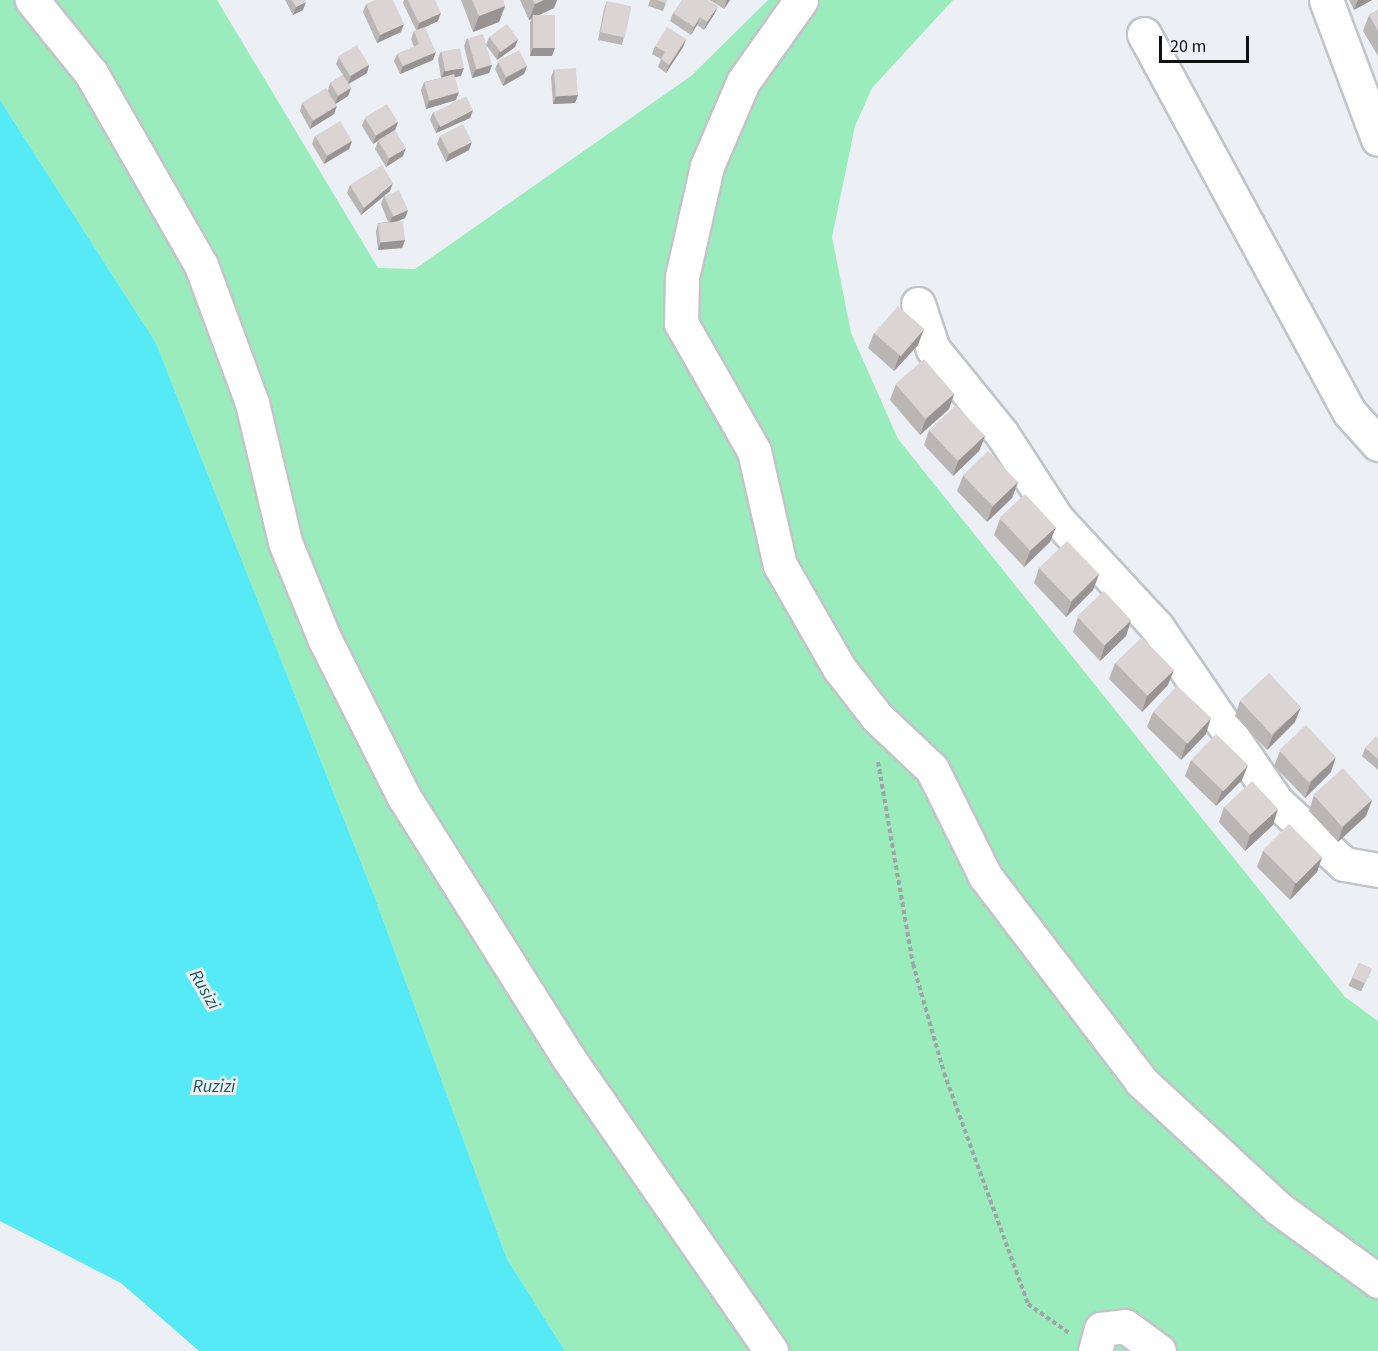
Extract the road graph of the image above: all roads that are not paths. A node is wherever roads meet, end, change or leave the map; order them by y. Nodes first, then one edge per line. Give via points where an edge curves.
1 (32, 0) edge
2 (801, 0) edge
3 (1326, 0) edge
4 (1144, 33) dead end
5 (1378, 139) edge
6 (918, 304) dead end
7 (1378, 444) edge
8 (1378, 870) edge
9 (1378, 1281) edge
10 (1085, 1344) edge
11 (771, 1351) edge
12 (1159, 1351) edge

1 - 11 street via 91,73 201,265 252,403 285,542 324,638 404,798 569,1059
2 - 9 street via 743,82 707,166 682,277 681,323 757,460 780,565 839,668 877,717 932,769 985,876 1142,1081 1278,1208
3 - 5 street
4 - 7 street via 1350,413
6 - 8 street via 933,349 1002,434 1056,519 1157,627 1277,802 1344,864
10 - 12 street via 1101,1329 1125,1326

